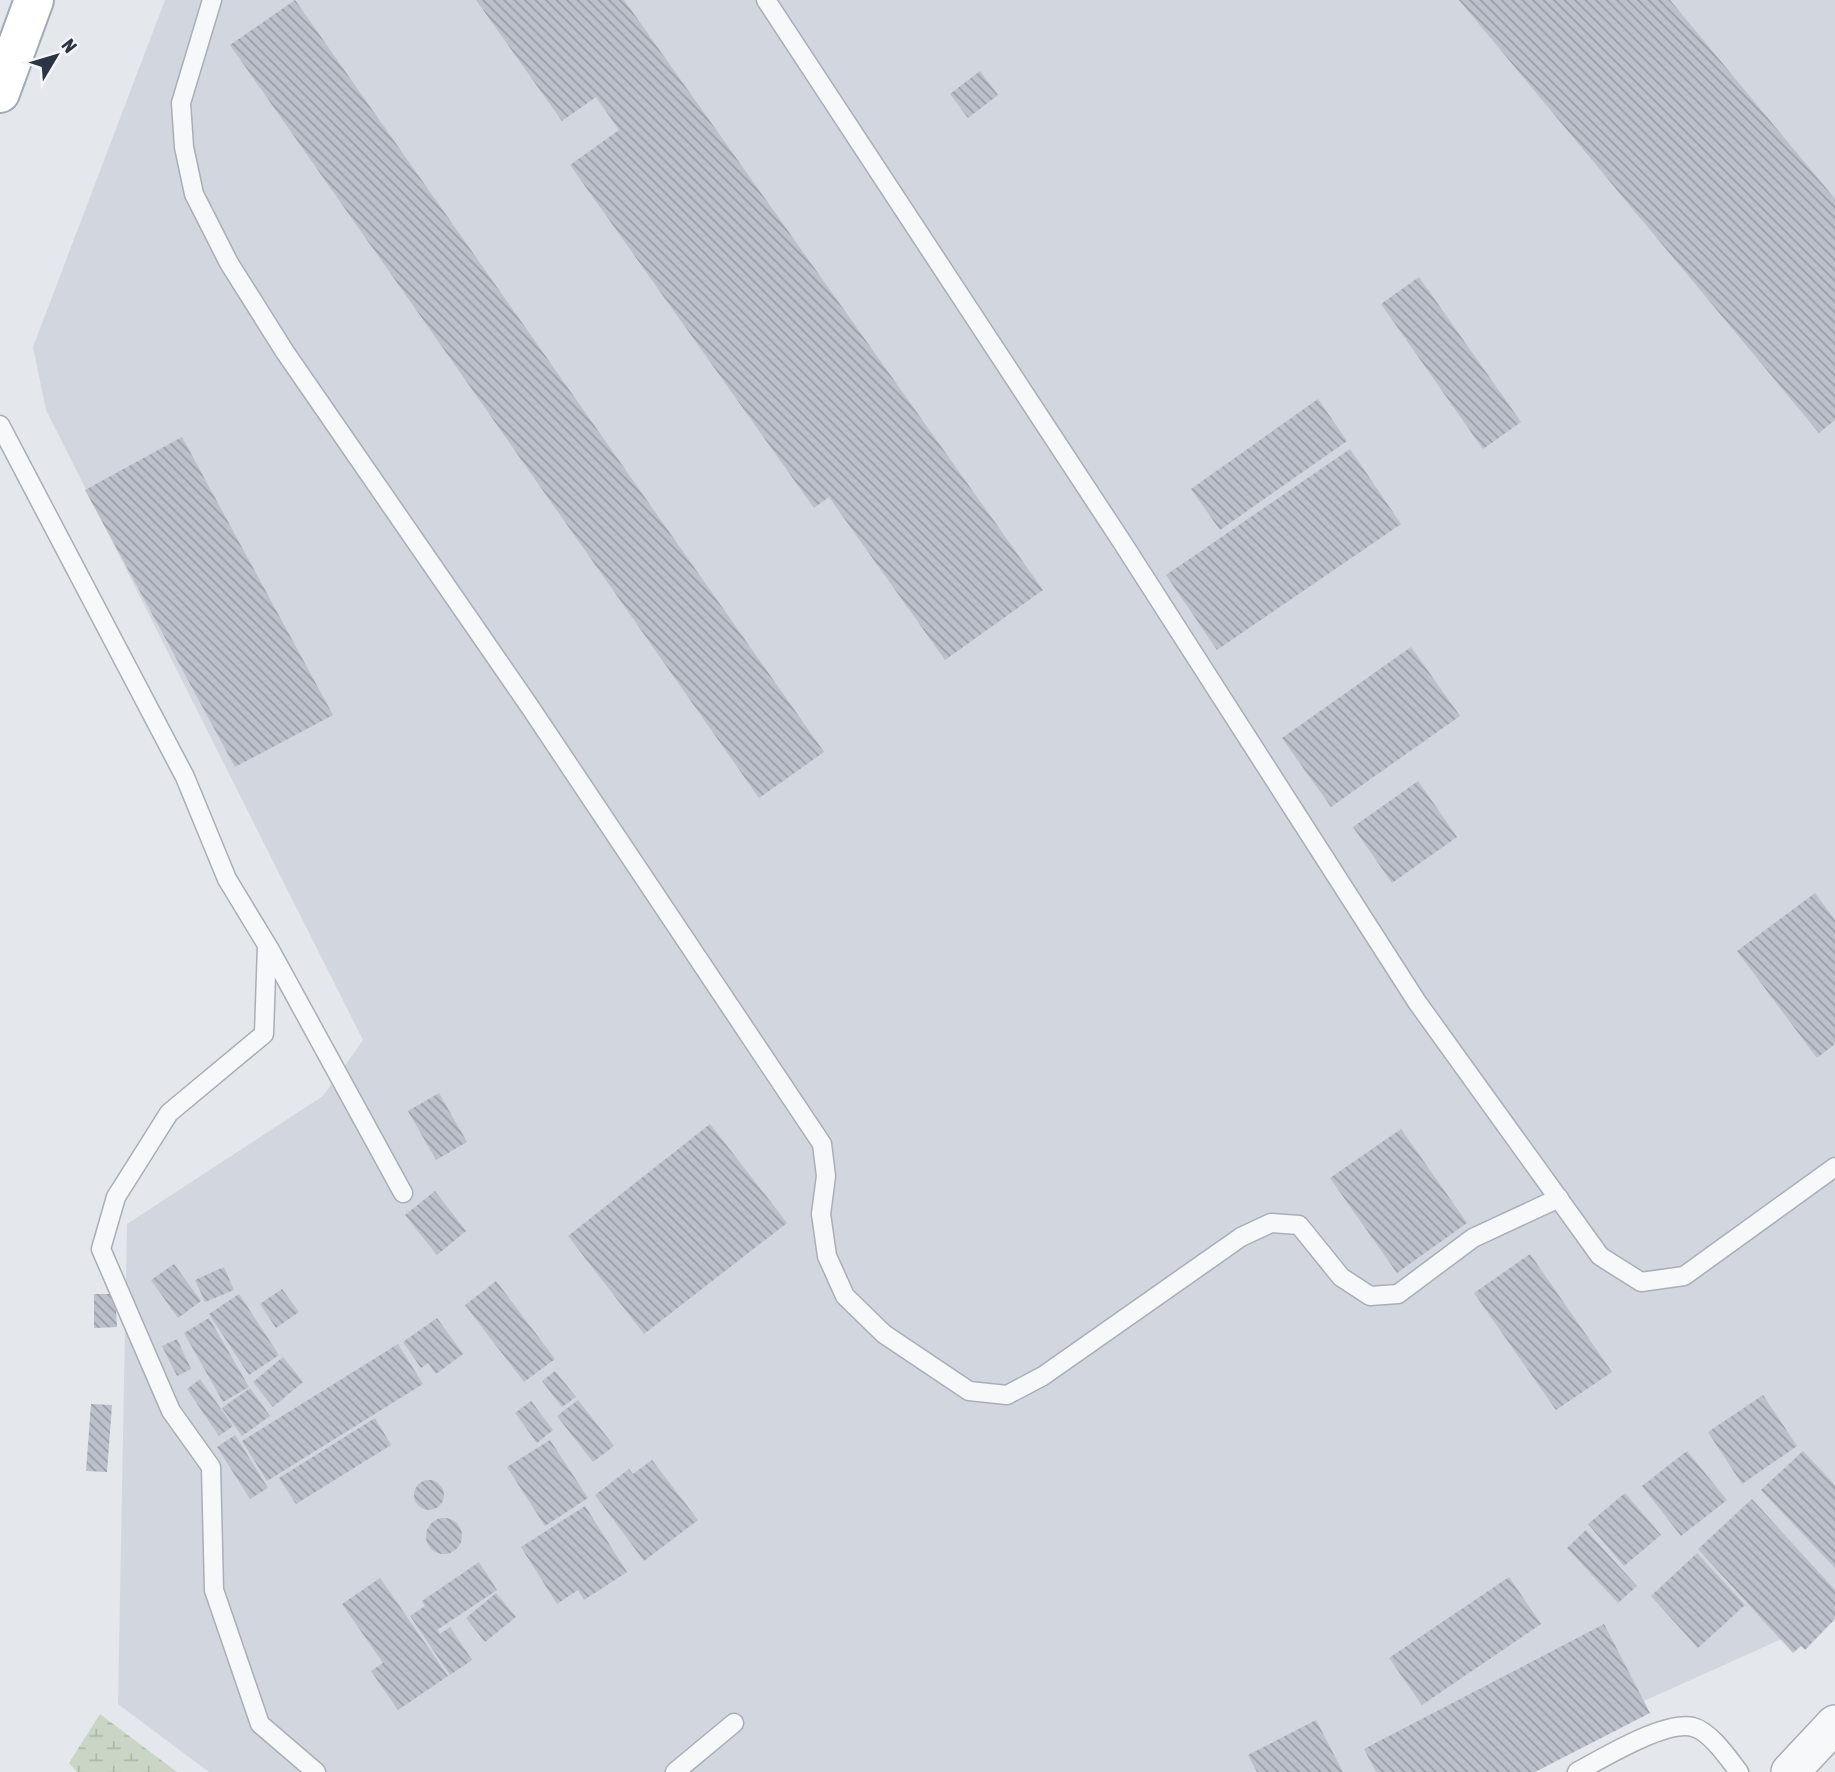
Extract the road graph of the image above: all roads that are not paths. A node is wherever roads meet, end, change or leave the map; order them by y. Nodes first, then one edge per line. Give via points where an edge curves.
1 (34, 0) edge
2 (212, 0) edge
3 (766, 0) edge
4 (0, 93) edge
5 (0, 425) edge
6 (267, 945) junction
7 (1835, 1167) edge
8 (402, 1193) dead end
9 (1559, 1198) junction
10 (734, 1723) dead end
11 (1835, 1724) edge
12 (316, 1772) edge
13 (676, 1772) edge
14 (1577, 1772) edge
15 (1739, 1772) edge
16 (1790, 1772) edge

1 - 4 main road
2 - 9 lane via 181,103 194,194 229,263 285,352 530,706 822,1144 826,1176 821,1214 827,1256 845,1296 884,1334 969,1391 1007,1395 1043,1376 1241,1237 1271,1223 1299,1225 1341,1277 1370,1296 1389,1295 1398,1294 1474,1238
3 - 9 lane via 1417,1002
5 - 6 lane via 185,777 227,879
6 - 8 lane
6 - 12 lane via 264,1034 169,1113 116,1198 101,1249 171,1411 211,1467 214,1590 260,1724
7 - 9 lane via 1684,1276 1641,1282 1600,1256
10 - 13 lane
11 - 16 street
14 - 15 lane via 1668,1729 1693,1727 1712,1740

